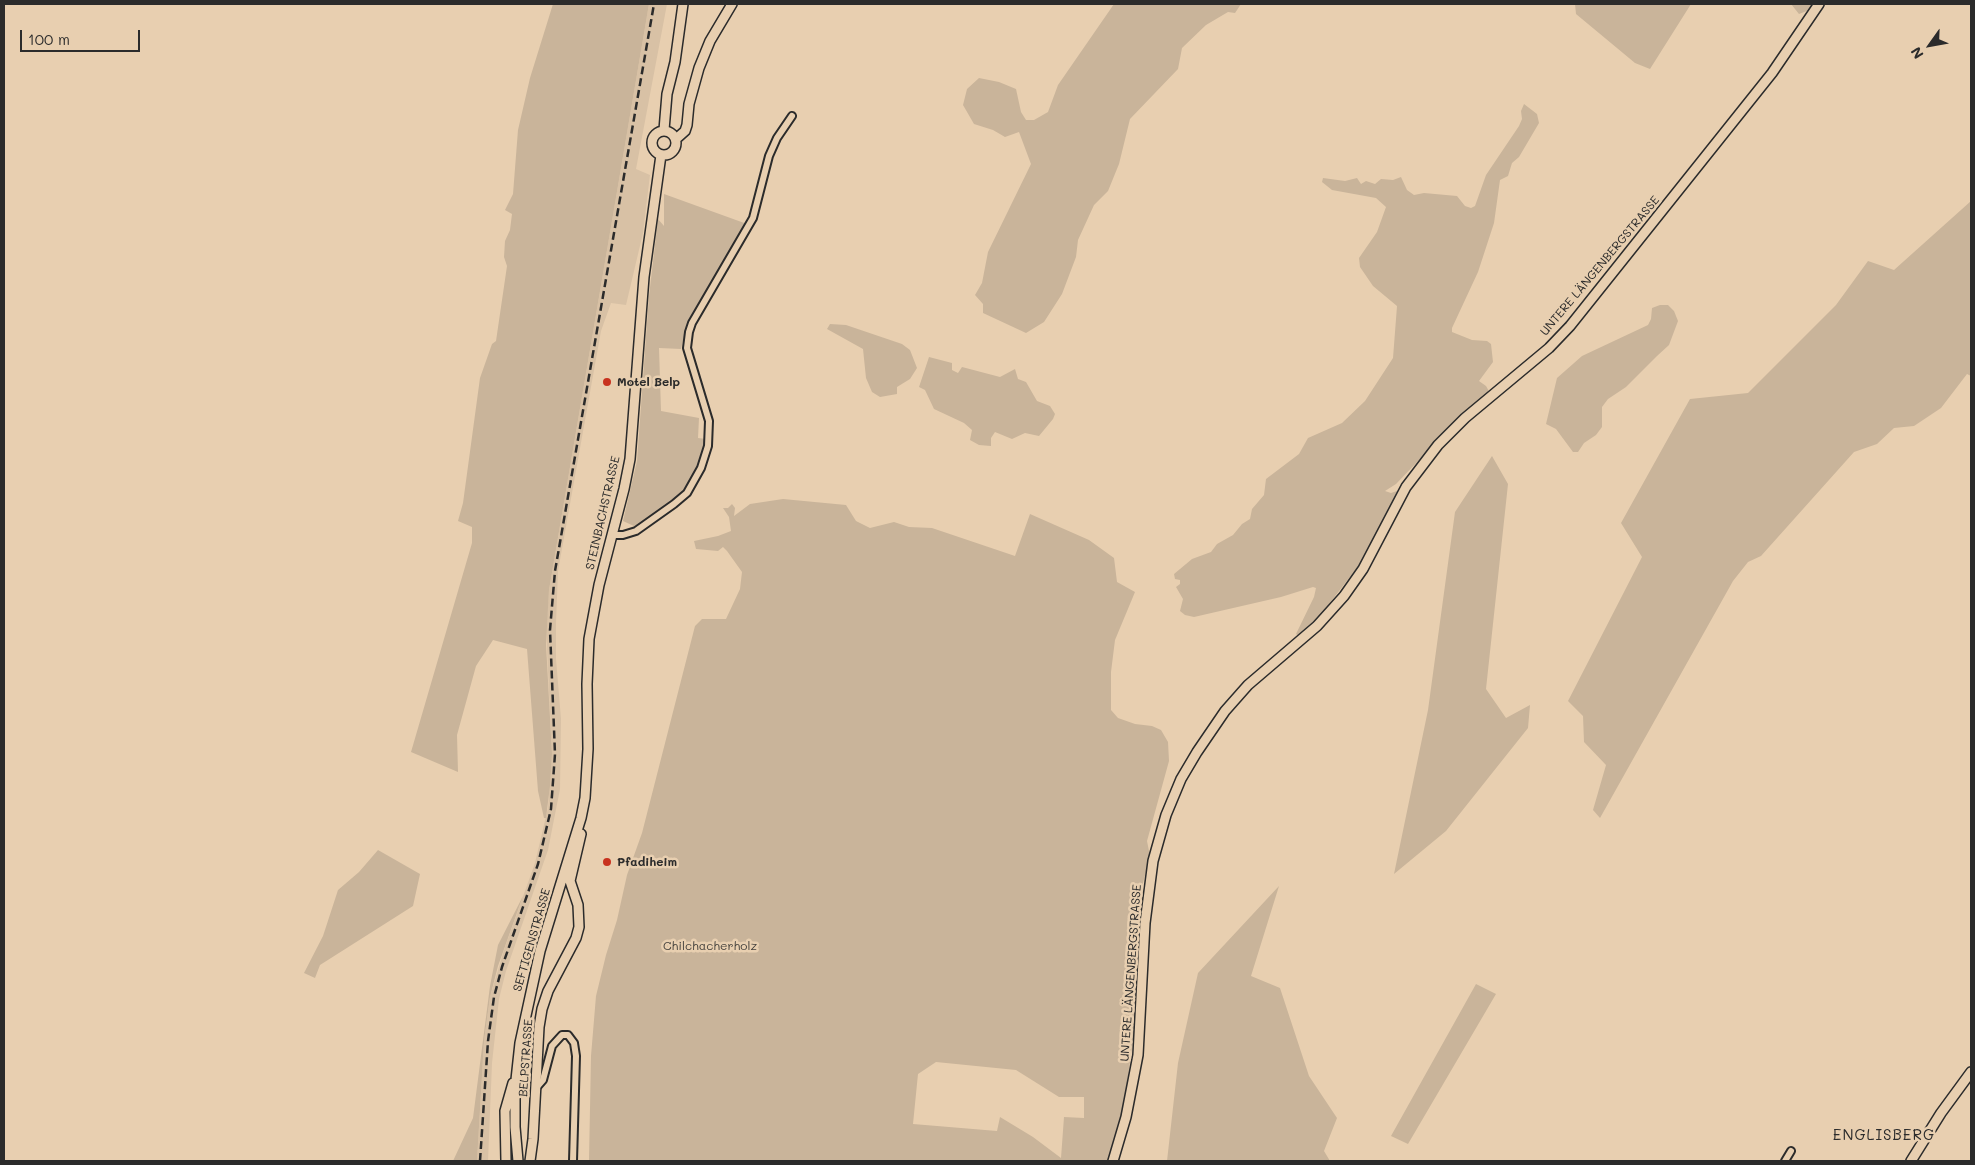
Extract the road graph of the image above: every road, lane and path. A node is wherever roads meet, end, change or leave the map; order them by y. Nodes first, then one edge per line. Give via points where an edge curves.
1 (683, 4) edge
2 (732, 4) edge
3 (1819, 4) edge
4 (792, 116) dead end
5 (664, 130) junction
6 (676, 139) junction
7 (662, 155) junction
8 (612, 535) junction
9 (581, 818) junction
10 (517, 1071) junction
11 (1971, 1072) edge
12 (536, 1088) junction
13 (1791, 1150) dead end
14 (531, 1158) edge
15 (506, 1161) edge
16 (518, 1161) edge
17 (573, 1161) edge
18 (1113, 1161) edge
19 (1785, 1161) edge
20 (1911, 1161) edge

1 - 5 street, STEINBACHSTRASSE
2 - 6 street via 710,41 689,104 685,131
3 - 18 street, UNTERE LÄNGENBERGSTRASSE via 1755,94 1570,326 1523,371 1465,418 1425,460 1406,487 1363,569 1335,607 1248,685 1225,710 1196,752 1166,815 1154,861 1145,923 1138,1055 1126,1117
4 - 8 street via 769,156 753,218 689,332 687,348 709,422 708,446 701,468 687,493 674,504 636,531
5 - 6 street via 672,132
5 - 7 street, STEINBACHSTRASSE via 652,139 655,150
6 - 7 street via 672,152
7 - 8 street, STEINBACHSTRASSE via 644,277 630,459
8 - 9 street, STEINBACHSTRASSE via 589,639 587,765
9 - 10 street, SEFTIGENSTRASSE via 528,998
9 - 12 street, BELPSTRASSE via 580,842 570,882 578,905 579,927 542,1009
10 - 15 street, BELPSTRASSE via 505,1112
10 - 16 street via 515,1119
11 - 20 street
12 - 14 street, BELPSTRASSE
12 - 17 street via 543,1080 552,1046 568,1034 574,1043 576,1056
13 - 19 street

